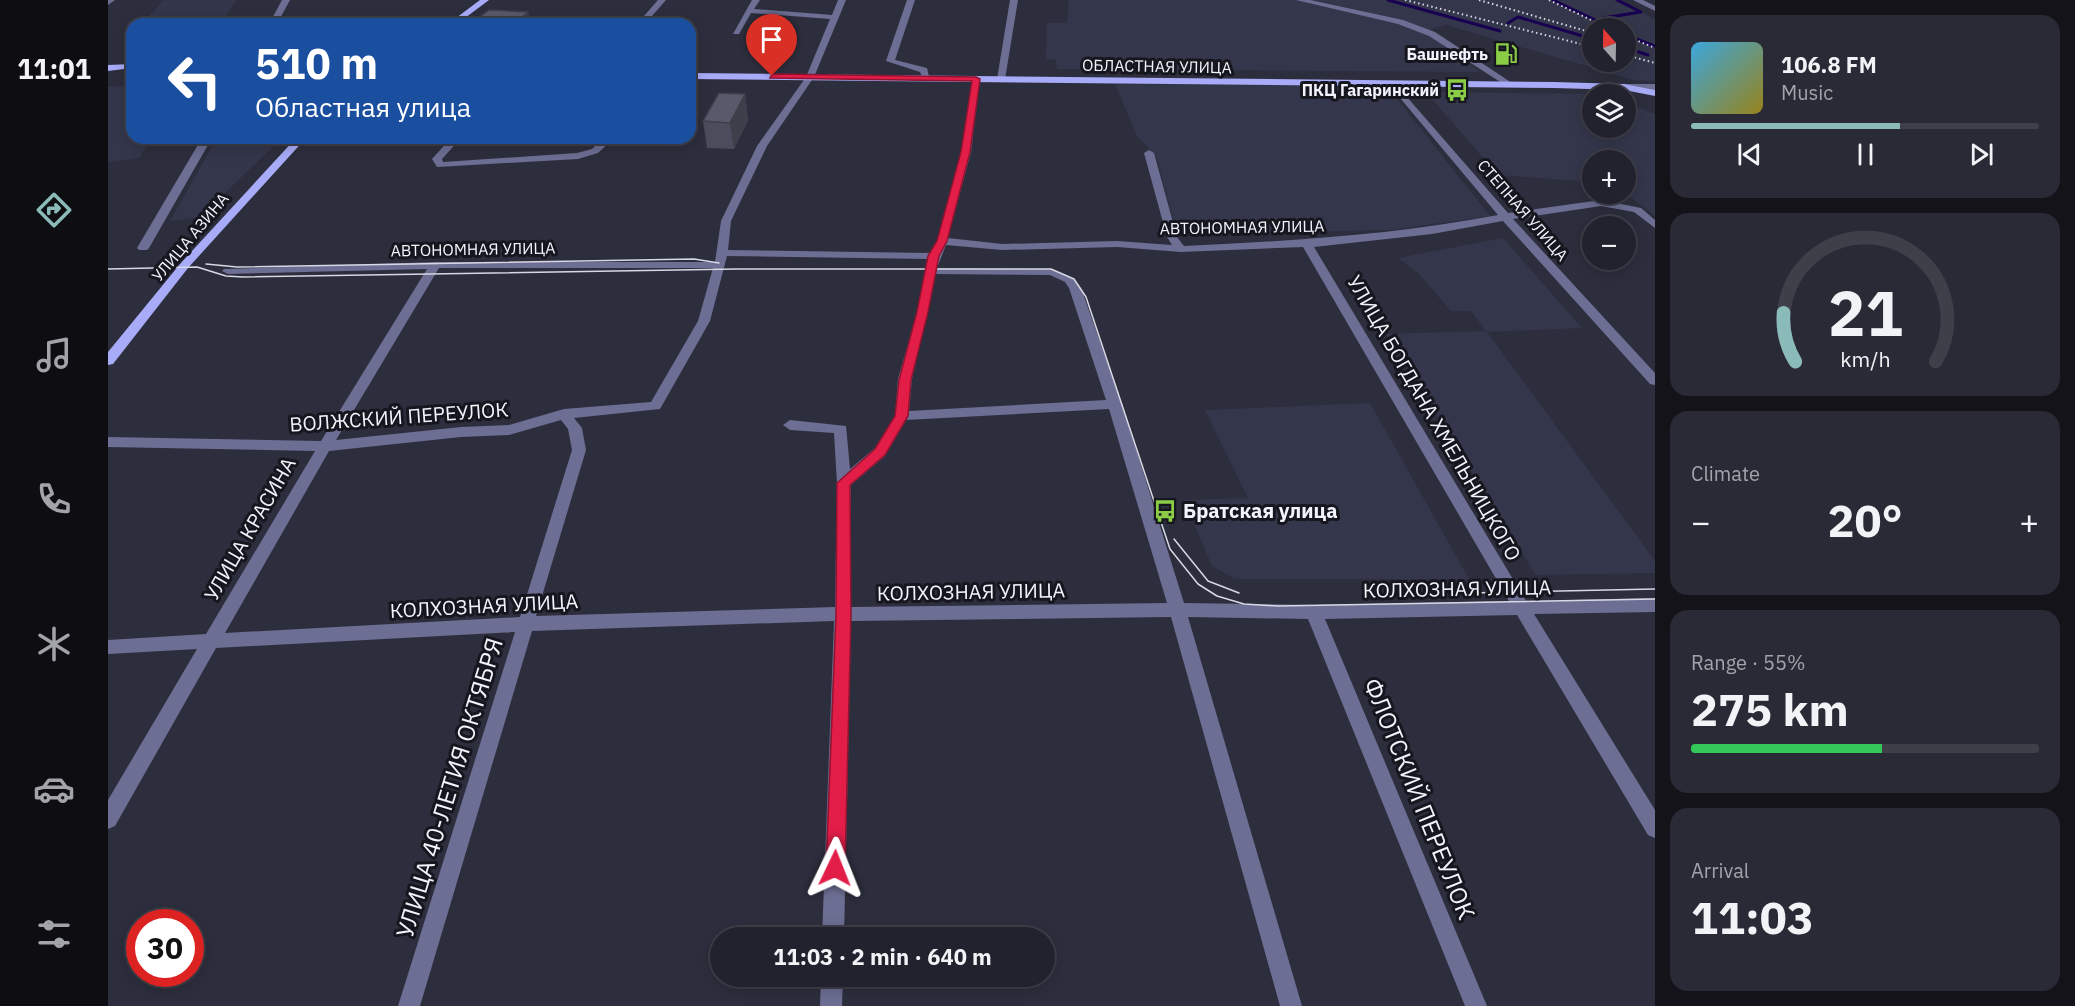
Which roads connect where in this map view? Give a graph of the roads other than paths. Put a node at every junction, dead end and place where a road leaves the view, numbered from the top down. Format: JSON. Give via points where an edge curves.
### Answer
{"nodes":[{"id":1,"x":286,"y":0,"type":"edge"},
{"id":2,"x":485,"y":0,"type":"edge"},
{"id":3,"x":662,"y":0,"type":"edge"},
{"id":4,"x":756,"y":0,"type":"edge"},
{"id":5,"x":842,"y":0,"type":"edge"},
{"id":6,"x":911,"y":0,"type":"edge"},
{"id":7,"x":1014,"y":0,"type":"edge"},
{"id":8,"x":1300,"y":0,"type":"edge"},
{"id":9,"x":1637,"y":0,"type":"edge"},
{"id":10,"x":1655,"y":9,"type":"edge"},
{"id":11,"x":750,"y":11,"type":"junction"},
{"id":12,"x":832,"y":17,"type":"junction"},
{"id":13,"x":276,"y":18,"type":"edge"},
{"id":14,"x":460,"y":18,"type":"edge"},
{"id":15,"x":646,"y":18,"type":"edge"},
{"id":16,"x":736,"y":32,"type":"dead end"},
{"id":17,"x":126,"y":66,"type":"edge"},
{"id":18,"x":108,"y":68,"type":"edge"},
{"id":19,"x":696,"y":76,"type":"edge"},
{"id":20,"x":810,"y":77,"type":"junction"},
{"id":21,"x":927,"y":79,"type":"junction"},
{"id":22,"x":976,"y":79,"type":"junction"},
{"id":23,"x":1002,"y":79,"type":"junction"},
{"id":24,"x":1393,"y":84,"type":"junction"},
{"id":25,"x":1511,"y":85,"type":"junction"},
{"id":26,"x":1582,"y":86,"type":"edge"},
{"id":27,"x":1636,"y":87,"type":"edge"},
{"id":28,"x":1655,"y":87,"type":"edge"},
{"id":29,"x":1636,"y":89,"type":"edge"},
{"id":30,"x":1655,"y":93,"type":"edge"},
{"id":31,"x":204,"y":144,"type":"edge"},
{"id":32,"x":296,"y":144,"type":"edge"},
{"id":33,"x":451,"y":144,"type":"edge"},
{"id":34,"x":603,"y":144,"type":"edge"},
{"id":35,"x":1149,"y":153,"type":"dead end"},
{"id":36,"x":1505,"y":217,"type":"junction"},
{"id":37,"x":1655,"y":225,"type":"edge"},
{"id":38,"x":942,"y":241,"type":"junction"},
{"id":39,"x":1307,"y":244,"type":"junction"},
{"id":40,"x":143,"y":248,"type":"dead end"},
{"id":41,"x":1181,"y":249,"type":"junction"},
{"id":42,"x":720,"y":259,"type":"junction"},
{"id":43,"x":932,"y":264,"type":"junction"},
{"id":44,"x":435,"y":265,"type":"junction"},
{"id":45,"x":228,"y":271,"type":"dead end"},
{"id":46,"x":108,"y":361,"type":"edge"},
{"id":47,"x":1655,"y":381,"type":"edge"},
{"id":48,"x":1115,"y":404,"type":"junction"},
{"id":49,"x":564,"y":414,"type":"junction"},
{"id":50,"x":902,"y":416,"type":"junction"},
{"id":51,"x":790,"y":425,"type":"dead end"},
{"id":52,"x":108,"y":442,"type":"edge"},
{"id":53,"x":325,"y":446,"type":"junction"},
{"id":54,"x":843,"y":483,"type":"junction"},
{"id":55,"x":1655,"y":605,"type":"edge"},
{"id":56,"x":1522,"y":609,"type":"junction"},
{"id":57,"x":1178,"y":610,"type":"junction"},
{"id":58,"x":1314,"y":612,"type":"junction"},
{"id":59,"x":843,"y":614,"type":"junction"},
{"id":60,"x":524,"y":624,"type":"junction"},
{"id":61,"x":211,"y":640,"type":"junction"},
{"id":62,"x":108,"y":646,"type":"edge"},
{"id":63,"x":108,"y":819,"type":"edge"},
{"id":64,"x":1655,"y":828,"type":"edge"},
{"id":65,"x":833,"y":927,"type":"edge"},
{"id":66,"x":832,"y":987,"type":"edge"},
{"id":67,"x":409,"y":1006,"type":"edge"},
{"id":68,"x":831,"y":1006,"type":"edge"},
{"id":69,"x":1291,"y":1006,"type":"edge"},
{"id":70,"x":1476,"y":1006,"type":"edge"}],
"edges":[{"from":1,"to":13,"type":"street"},
{"from":2,"to":14,"type":"main road"},
{"from":3,"to":15,"type":"street"},
{"from":4,"to":11,"type":"street"},
{"from":5,"to":12,"type":"street"},
{"from":6,"to":21,"type":"street","via":[[890,61],[924,70]]},
{"from":7,"to":23,"type":"street"},
{"from":8,"to":25,"type":"street","via":[[1400,22],[1432,34]]},
{"from":9,"to":10,"type":"street"},
{"from":11,"to":12,"type":"street"},
{"from":11,"to":16,"type":"street"},
{"from":12,"to":20,"type":"street"},
{"from":17,"to":18,"type":"main road"},
{"from":19,"to":20,"type":"main road","name":"ОБЛАСТНАЯ УЛИЦА"},
{"from":20,"to":21,"type":"main road","name":"ОБЛАСТНАЯ УЛИЦА"},
{"from":20,"to":42,"type":"street","via":[[762,146],[726,221]]},
{"from":21,"to":22,"type":"main road","name":"ОБЛАСТНАЯ УЛИЦА"},
{"from":22,"to":23,"type":"main road","name":"ОБЛАСТНАЯ УЛИЦА"},
{"from":22,"to":38,"type":"street","via":[[966,152]]},
{"from":23,"to":24,"type":"main road","name":"ОБЛАСТНАЯ УЛИЦА"},
{"from":24,"to":25,"type":"main road","name":"ОБЛАСТНАЯ УЛИЦА"},
{"from":24,"to":36,"type":"street","name":"СТЕПНАЯ УЛИЦА"},
{"from":25,"to":26,"type":"main road","name":"ОБЛАСТНАЯ УЛИЦА"},
{"from":27,"to":28,"type":"street"},
{"from":29,"to":30,"type":"main road","name":"ОБЛАСТНАЯ УЛИЦА"},
{"from":31,"to":40,"type":"street"},
{"from":32,"to":46,"type":"main road","name":"УЛИЦА АЗИНА","via":[[184,266]]},
{"from":33,"to":34,"type":"street","via":[[437,159],[440,165],[578,156]]},
{"from":35,"to":41,"type":"street","via":[[1172,237]]},
{"from":36,"to":37,"type":"street","name":"АВТОНОМНАЯ УЛИЦА","via":[[1601,203],[1637,210]]},
{"from":36,"to":39,"type":"street","name":"АВТОНОМНАЯ УЛИЦА","via":[[1432,231]]},
{"from":36,"to":47,"type":"street","name":"СТЕПНАЯ УЛИЦА"},
{"from":38,"to":41,"type":"street","name":"АВТОНОМНАЯ УЛИЦА","via":[[1002,247],[1117,244]]},
{"from":38,"to":43,"type":"street"},
{"from":39,"to":41,"type":"street","name":"АВТОНОМНАЯ УЛИЦА"},
{"from":39,"to":56,"type":"street","name":"УЛИЦА БОГДАНА ХМЕЛЬНИЦКОГО"},
{"from":42,"to":43,"type":"street","name":"АВТОНОМНАЯ УЛИЦА"},
{"from":42,"to":44,"type":"street","name":"АВТОНОМНАЯ УЛИЦА"},
{"from":42,"to":49,"type":"street","name":"ВОЛЖСКИЙ ПЕРЕУЛОК","via":[[704,321],[655,406]]},
{"from":43,"to":48,"type":"street","via":[[1052,272],[1069,280]]},
{"from":43,"to":50,"type":"street","via":[[905,380]]},
{"from":44,"to":45,"type":"street","name":"АВТОНОМНАЯ УЛИЦА"},
{"from":44,"to":53,"type":"street","name":"УЛИЦА КРАСИНА"},
{"from":48,"to":50,"type":"street"},
{"from":48,"to":57,"type":"street"},
{"from":49,"to":53,"type":"street","name":"ВОЛЖСКИЙ ПЕРЕУЛОК","via":[[509,430]]},
{"from":49,"to":60,"type":"street","name":"УЛИЦА 40-ЛЕТИЯ ОКТЯБРЯ","via":[[575,428],[579,450]]},
{"from":50,"to":54,"type":"street","via":[[880,452]]},
{"from":51,"to":54,"type":"street","via":[[841,429]]},
{"from":52,"to":53,"type":"street","name":"ВОЛЖСКИЙ ПЕРЕУЛОК"},
{"from":53,"to":61,"type":"street","name":"УЛИЦА КРАСИНА"},
{"from":54,"to":59,"type":"street"},
{"from":55,"to":56,"type":"street","name":"КОЛХОЗНАЯ УЛИЦА"},
{"from":56,"to":58,"type":"street","name":"КОЛХОЗНАЯ УЛИЦА"},
{"from":56,"to":64,"type":"street","name":"УЛИЦА БОГДАНА ХМЕЛЬНИЦКОГО"},
{"from":57,"to":58,"type":"street","name":"КОЛХОЗНАЯ УЛИЦА"},
{"from":57,"to":59,"type":"street","name":"КОЛХОЗНАЯ УЛИЦА"},
{"from":57,"to":69,"type":"street"},
{"from":58,"to":70,"type":"street","name":"ФЛОТСКИЙ ПЕРЕУЛОК"},
{"from":59,"to":60,"type":"street","name":"КОЛХОЗНАЯ УЛИЦА"},
{"from":59,"to":65,"type":"street"},
{"from":60,"to":61,"type":"street","name":"КОЛХОЗНАЯ УЛИЦА"},
{"from":60,"to":67,"type":"street","name":"УЛИЦА 40-ЛЕТИЯ ОКТЯБРЯ"},
{"from":61,"to":62,"type":"street","name":"КОЛХОЗНАЯ УЛИЦА"},
{"from":61,"to":63,"type":"street","name":"УЛИЦА КРАСИНА"},
{"from":66,"to":68,"type":"street"}]}
